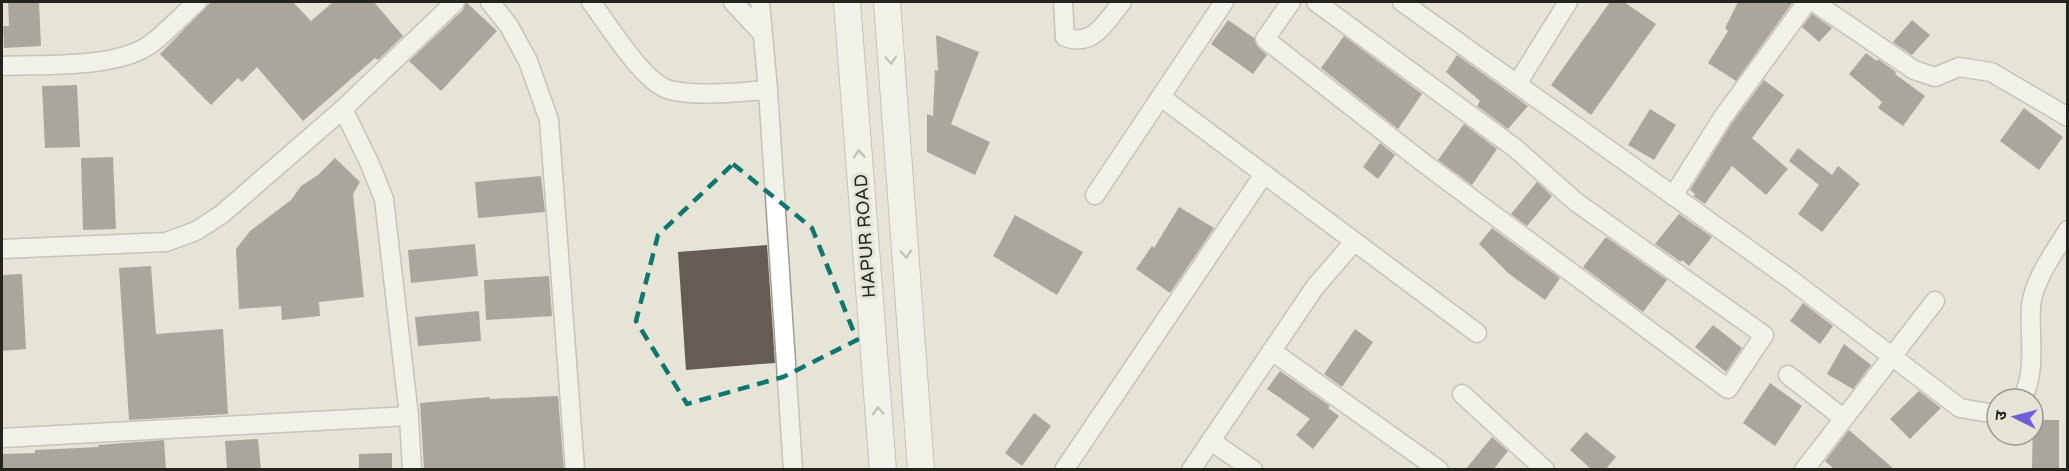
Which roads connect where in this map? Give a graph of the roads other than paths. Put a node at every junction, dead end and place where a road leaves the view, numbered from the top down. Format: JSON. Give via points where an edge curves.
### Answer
{"nodes":[{"id":1,"x":196,"y":2,"type":"edge"},
{"id":2,"x":455,"y":2,"type":"edge"},
{"id":3,"x":490,"y":2,"type":"edge"},
{"id":4,"x":591,"y":2,"type":"edge"},
{"id":5,"x":734,"y":2,"type":"edge"},
{"id":6,"x":760,"y":2,"type":"edge"},
{"id":7,"x":847,"y":2,"type":"edge"},
{"id":8,"x":887,"y":2,"type":"edge"},
{"id":9,"x":1063,"y":2,"type":"edge"},
{"id":10,"x":1122,"y":2,"type":"edge"},
{"id":11,"x":1224,"y":2,"type":"edge"},
{"id":12,"x":1291,"y":2,"type":"edge"},
{"id":13,"x":1316,"y":2,"type":"edge"},
{"id":14,"x":1402,"y":2,"type":"edge"},
{"id":15,"x":1568,"y":2,"type":"edge"},
{"id":16,"x":1807,"y":2,"type":"edge"},
{"id":17,"x":1814,"y":2,"type":"edge"},
{"id":18,"x":762,"y":32,"type":"junction"},
{"id":19,"x":2,"y":66,"type":"edge"},
{"id":20,"x":1517,"y":84,"type":"junction"},
{"id":21,"x":768,"y":90,"type":"junction"},
{"id":22,"x":1161,"y":97,"type":"junction"},
{"id":23,"x":343,"y":109,"type":"junction"},
{"id":24,"x":2067,"y":117,"type":"edge"},
{"id":25,"x":1264,"y":174,"type":"junction"},
{"id":26,"x":1095,"y":195,"type":"dead end"},
{"id":27,"x":1673,"y":196,"type":"junction"},
{"id":28,"x":2067,"y":230,"type":"edge"},
{"id":29,"x":1354,"y":242,"type":"junction"},
{"id":30,"x":2,"y":249,"type":"edge"},
{"id":31,"x":1935,"y":301,"type":"dead end"},
{"id":32,"x":1477,"y":333,"type":"dead end"},
{"id":33,"x":1272,"y":351,"type":"junction"},
{"id":34,"x":1891,"y":356,"type":"junction"},
{"id":35,"x":1788,"y":375,"type":"dead end"},
{"id":36,"x":2026,"y":387,"type":"edge"},
{"id":37,"x":1461,"y":394,"type":"dead end"},
{"id":38,"x":1985,"y":412,"type":"edge"},
{"id":39,"x":409,"y":416,"type":"junction"},
{"id":40,"x":1843,"y":418,"type":"junction"},
{"id":41,"x":2,"y":438,"type":"edge"},
{"id":42,"x":1211,"y":441,"type":"junction"},
{"id":43,"x":412,"y":470,"type":"edge"},
{"id":44,"x":575,"y":470,"type":"edge"},
{"id":45,"x":793,"y":470,"type":"edge"},
{"id":46,"x":883,"y":470,"type":"edge"},
{"id":47,"x":921,"y":470,"type":"edge"},
{"id":48,"x":1064,"y":470,"type":"edge"},
{"id":49,"x":1191,"y":470,"type":"edge"},
{"id":50,"x":1253,"y":470,"type":"edge"},
{"id":51,"x":1439,"y":470,"type":"edge"},
{"id":52,"x":1545,"y":470,"type":"edge"},
{"id":53,"x":1804,"y":470,"type":"edge"}],
"edges":[{"from":1,"to":19,"type":"street","via":[[151,44],[135,53],[102,62]]},
{"from":2,"to":23,"type":"street"},
{"from":3,"to":44,"type":"street","via":[[528,61],[549,120]]},
{"from":4,"to":21,"type":"street","via":[[647,77],[668,90]]},
{"from":5,"to":18,"type":"street"},
{"from":6,"to":18,"type":"street"},
{"from":46,"to":7,"type":"main road","name":"HAPUR ROAD","one_way":true},
{"from":8,"to":47,"type":"main road","one_way":true},
{"from":9,"to":10,"type":"street","via":[[1065,37],[1076,41],[1093,37]]},
{"from":11,"to":22,"type":"street"},
{"from":12,"to":13,"type":"street","via":[[1265,39],[1425,164],[1728,389],[1764,335],[1576,202],[1515,148]]},
{"from":14,"to":20,"type":"street"},
{"from":15,"to":20,"type":"street"},
{"from":16,"to":27,"type":"street","via":[[1723,117]]},
{"from":17,"to":24,"type":"street","via":[[1914,70],[1935,77],[1959,67],[1991,72]]},
{"from":18,"to":21,"type":"street"},
{"from":20,"to":27,"type":"street"},
{"from":21,"to":45,"type":"street"},
{"from":22,"to":25,"type":"street"},
{"from":22,"to":26,"type":"street"},
{"from":23,"to":30,"type":"street","via":[[238,201],[196,231],[166,242]]},
{"from":23,"to":39,"type":"street","via":[[384,199]]},
{"from":25,"to":29,"type":"street"},
{"from":25,"to":48,"type":"street"},
{"from":27,"to":34,"type":"street"},
{"from":28,"to":36,"type":"street","via":[[2036,287],[2031,305],[2031,373]]},
{"from":29,"to":32,"type":"street"},
{"from":29,"to":33,"type":"street","via":[[1316,287]]},
{"from":31,"to":34,"type":"street"},
{"from":33,"to":42,"type":"street"},
{"from":33,"to":51,"type":"street"},
{"from":34,"to":38,"type":"street","via":[[1960,408]]},
{"from":34,"to":40,"type":"street"},
{"from":35,"to":40,"type":"street"},
{"from":37,"to":52,"type":"street"},
{"from":39,"to":41,"type":"street"},
{"from":39,"to":43,"type":"street"},
{"from":40,"to":53,"type":"street"},
{"from":42,"to":49,"type":"street"},
{"from":42,"to":50,"type":"street"}]}
